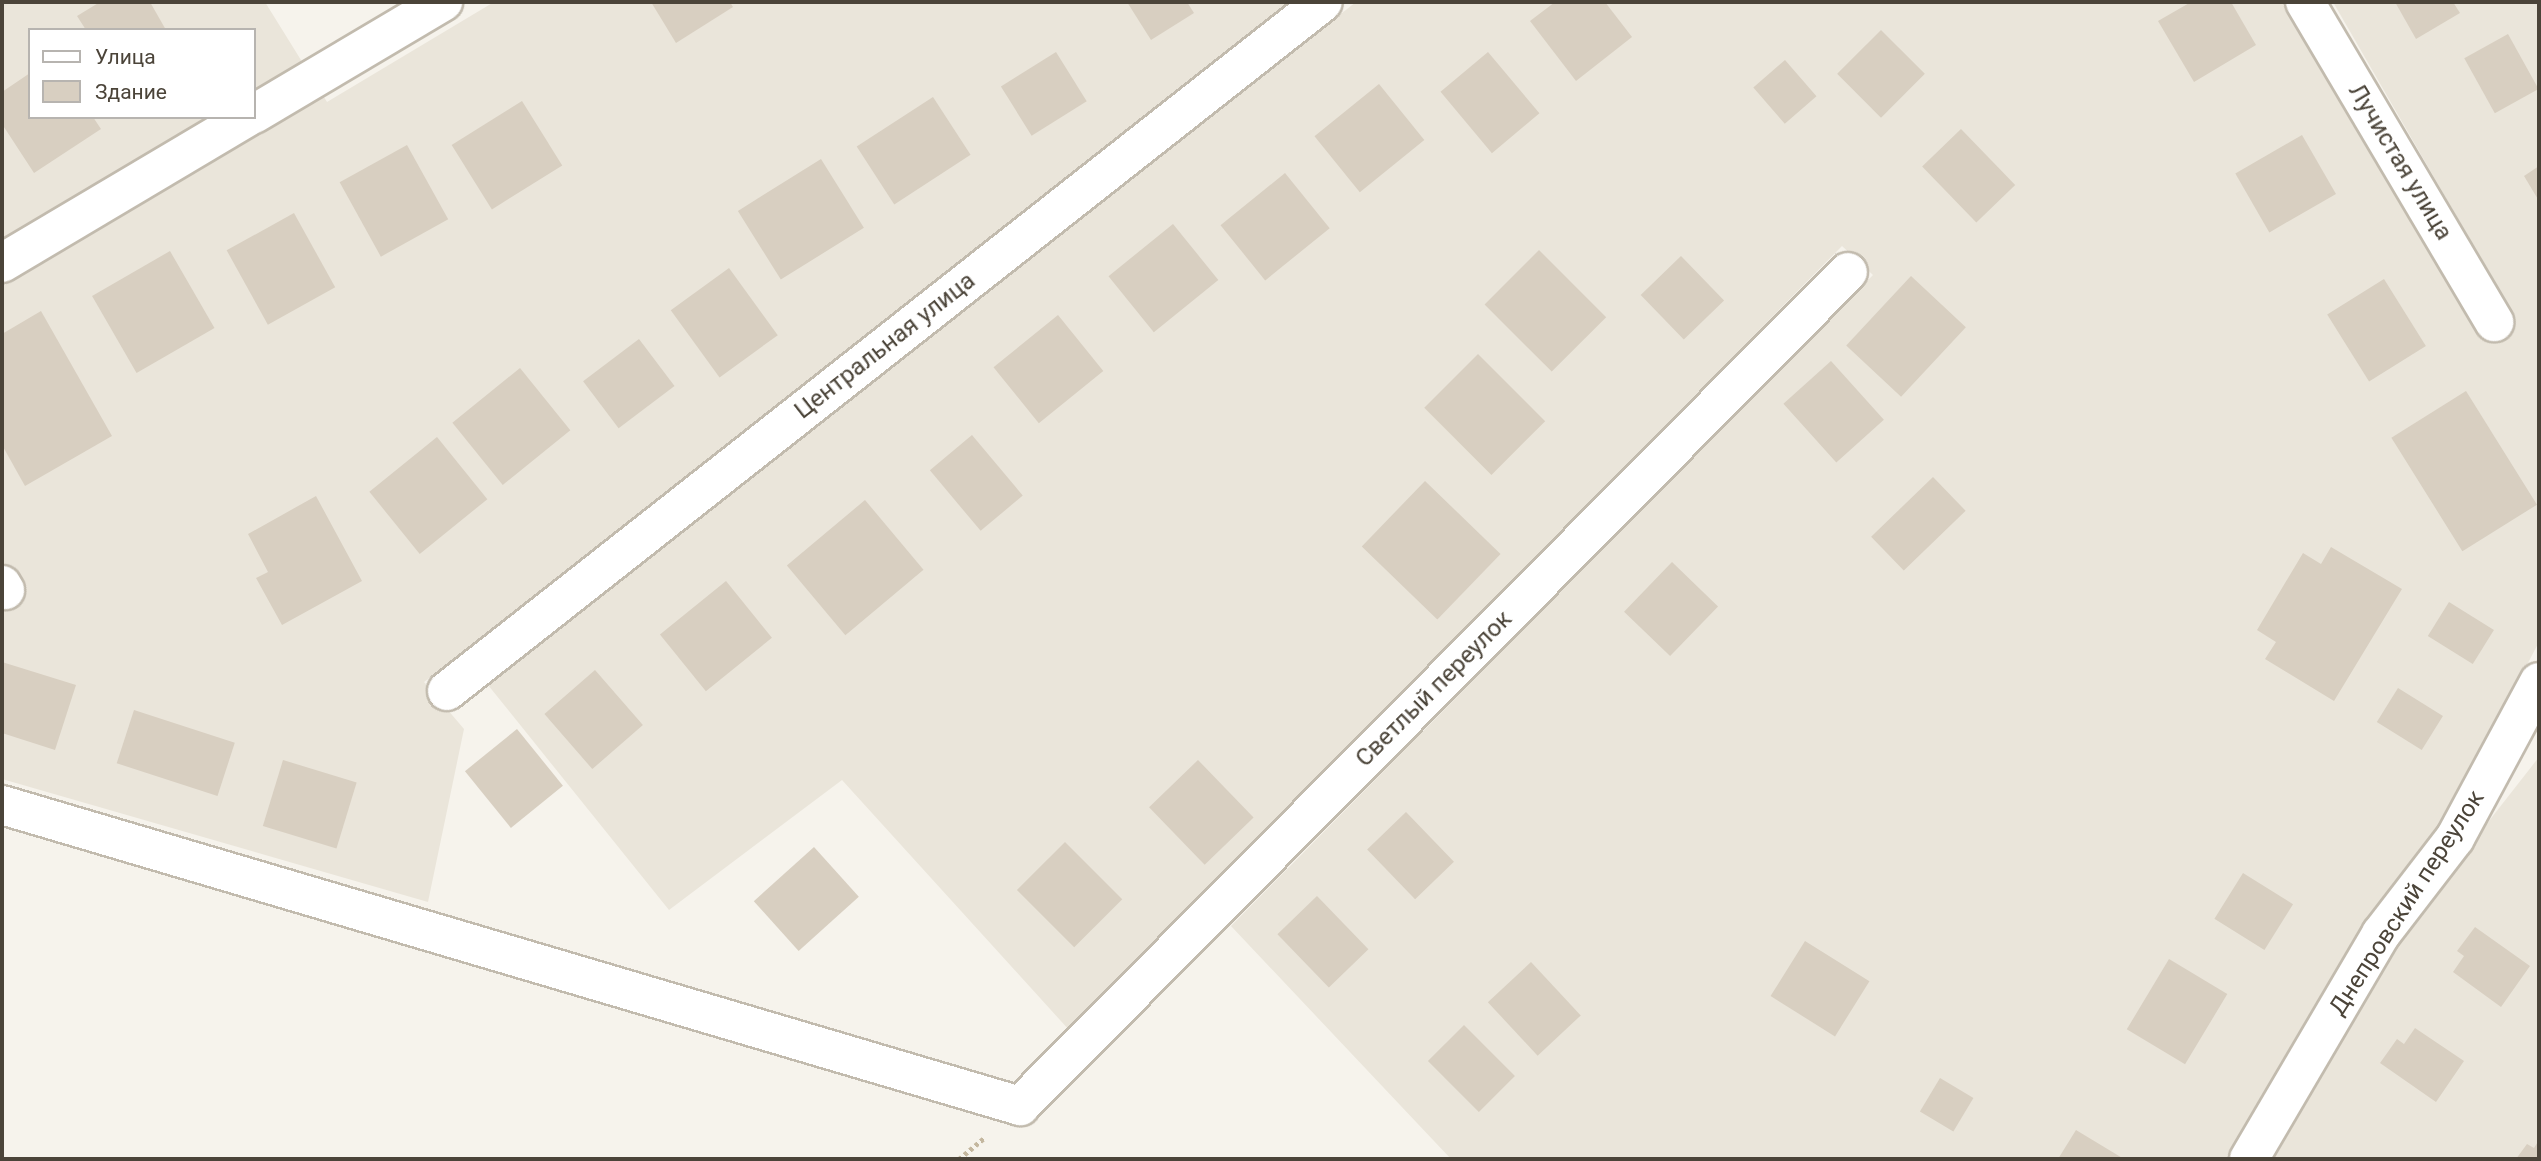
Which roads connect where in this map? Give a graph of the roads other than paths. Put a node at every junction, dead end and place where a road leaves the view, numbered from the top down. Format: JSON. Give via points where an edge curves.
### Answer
{"nodes":[{"id":1,"x":443,"y":2,"type":"edge"},
{"id":2,"x":1323,"y":2,"type":"edge"},
{"id":3,"x":2305,"y":2,"type":"edge"},
{"id":4,"x":256,"y":113,"type":"edge"},
{"id":5,"x":245,"y":119,"type":"edge"},
{"id":6,"x":2,"y":263,"type":"edge"},
{"id":7,"x":1849,"y":272,"type":"dead end"},
{"id":8,"x":2494,"y":322,"type":"dead end"},
{"id":9,"x":2539,"y":681,"type":"edge"},
{"id":10,"x":447,"y":691,"type":"dead end"},
{"id":11,"x":2,"y":804,"type":"edge"},
{"id":12,"x":2249,"y":1159,"type":"edge"}],
"edges":[{"from":1,"to":4,"type":"street"},
{"from":2,"to":10,"type":"street","name":"Центральная улица"},
{"from":3,"to":8,"type":"street","name":"Лучистая улица"},
{"from":5,"to":6,"type":"street"},
{"from":7,"to":11,"type":"street","name":"Светлый переулок","via":[[1020,1106]]},
{"from":9,"to":12,"type":"street","name":"Днепровский переулок","via":[[2455,838],[2381,934]]}]}
